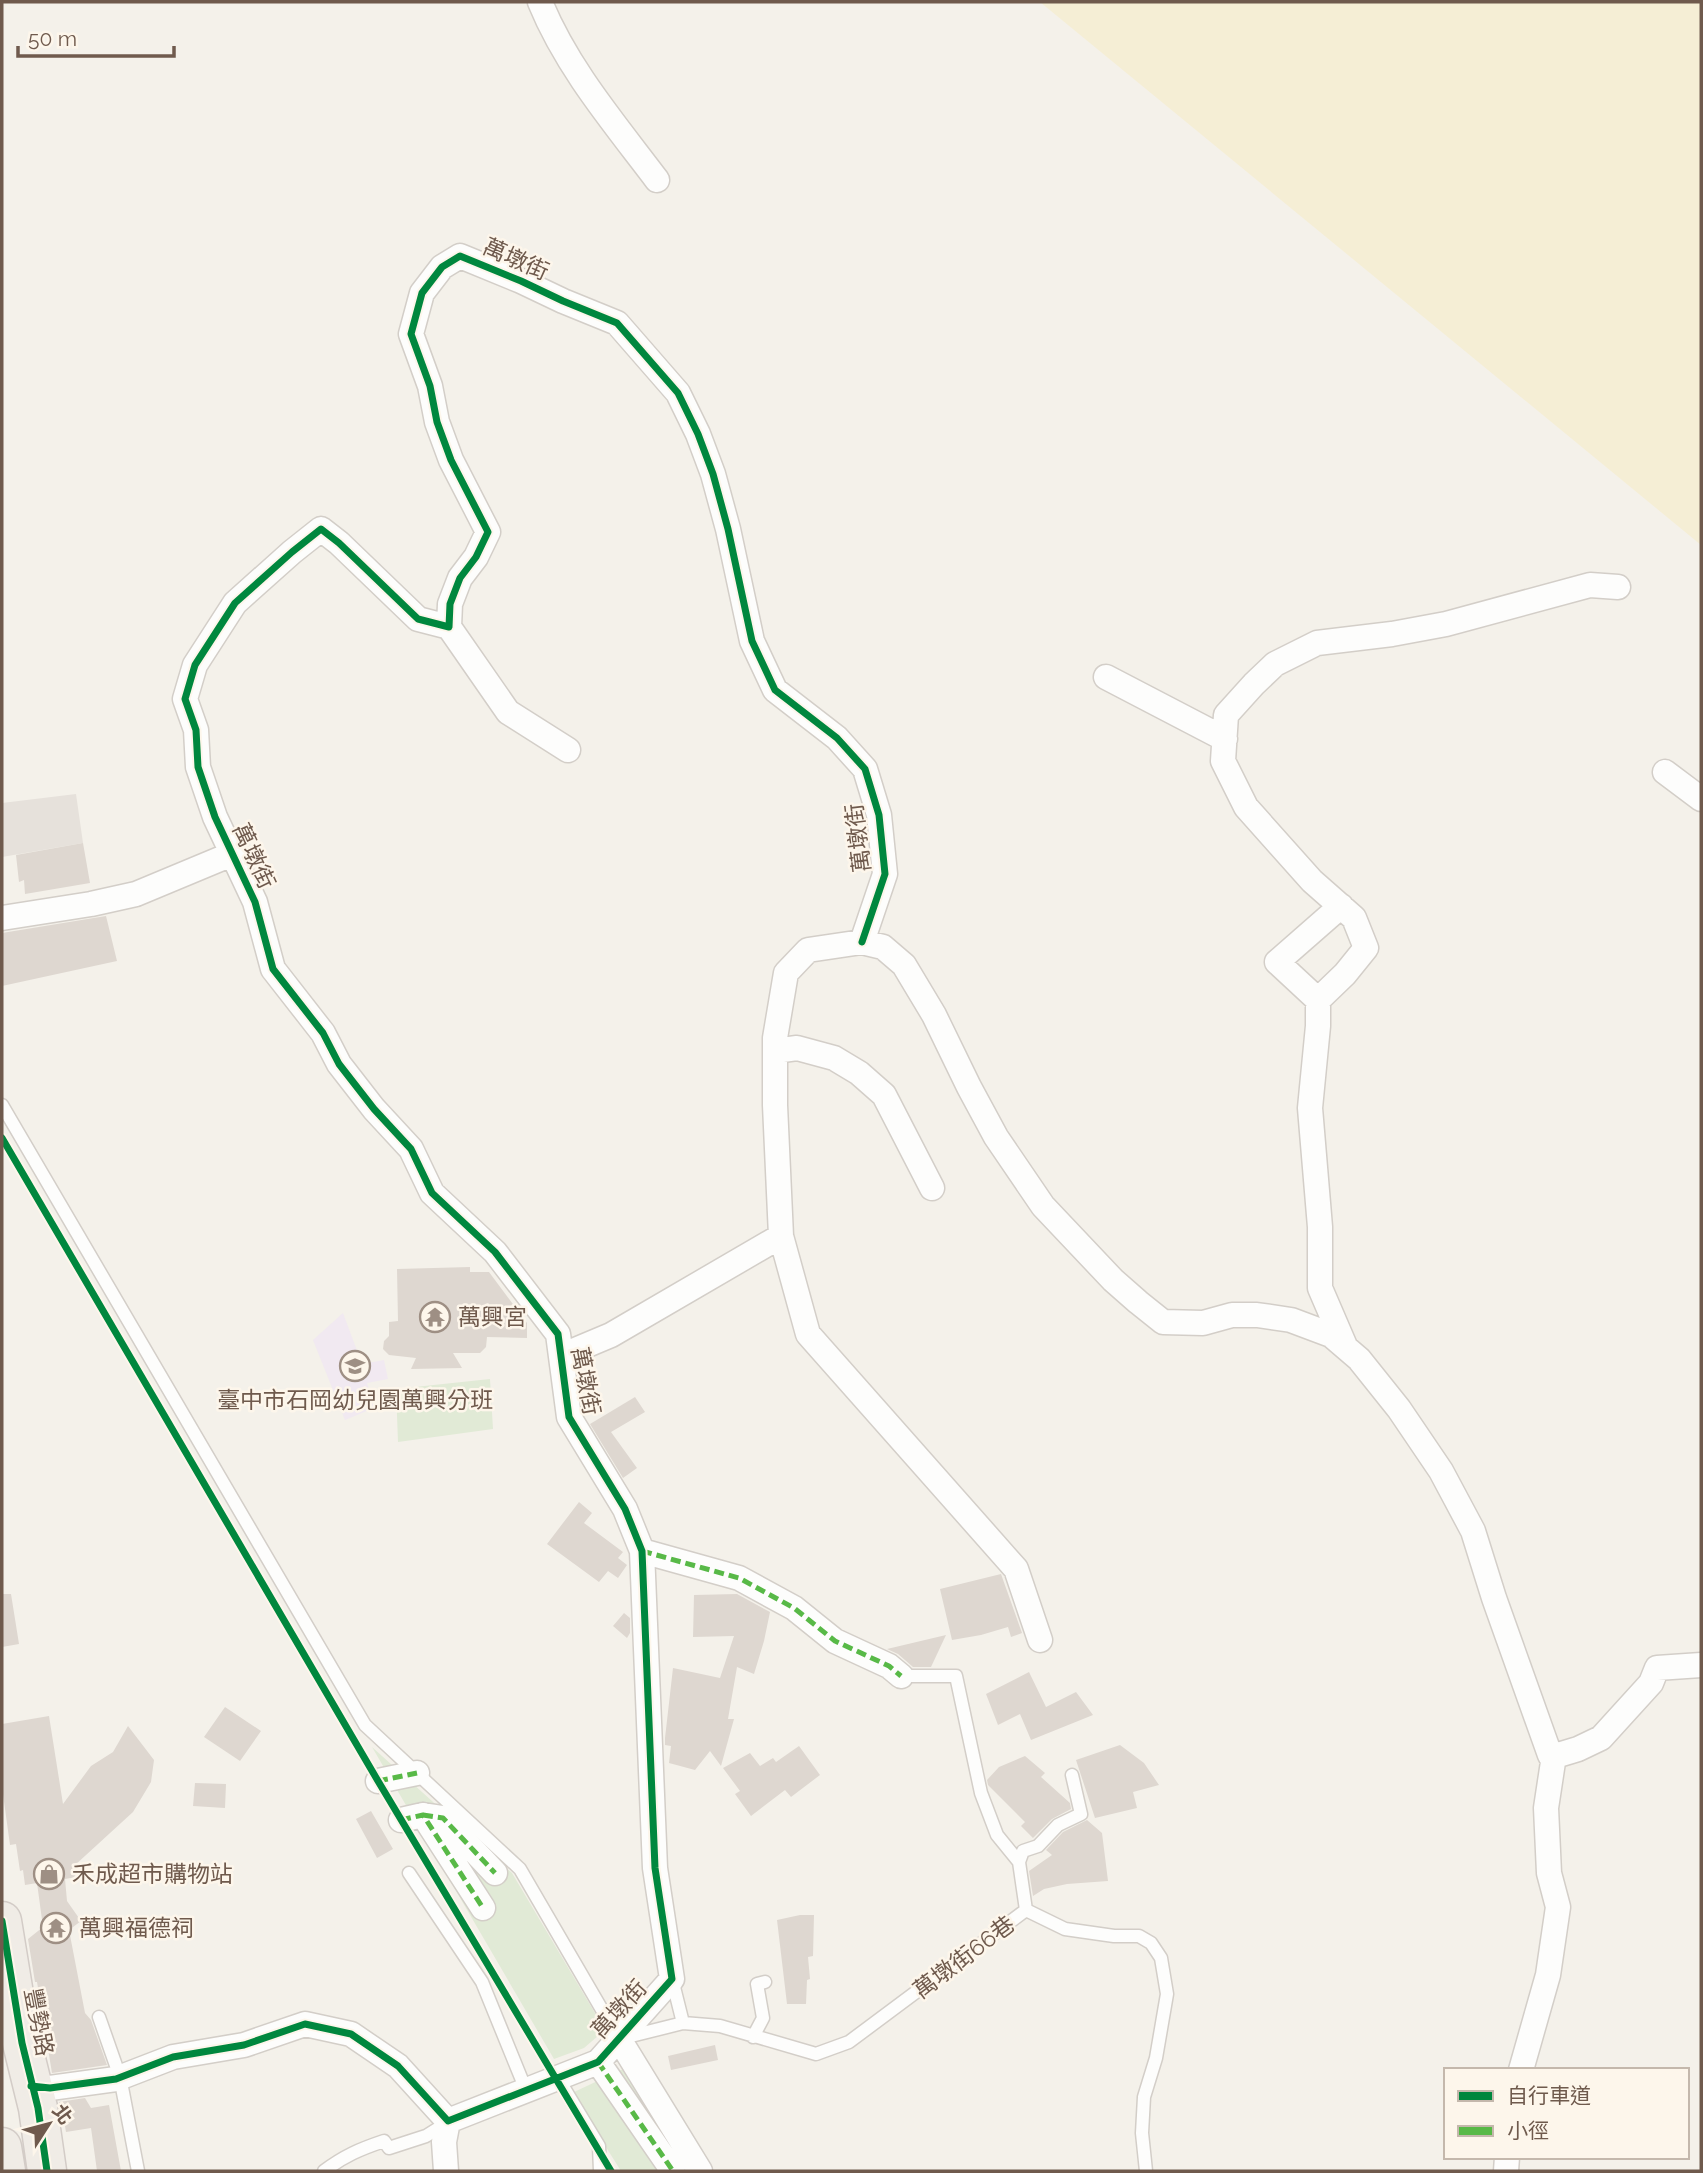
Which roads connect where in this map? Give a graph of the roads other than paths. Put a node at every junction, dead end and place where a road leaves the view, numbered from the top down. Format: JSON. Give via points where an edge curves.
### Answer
{"nodes":[{"id":1,"x":540,"y":2,"type":"edge"},
{"id":2,"x":657,"y":180,"type":"dead end"},
{"id":3,"x":1618,"y":587,"type":"dead end"},
{"id":4,"x":449,"y":627,"type":"junction"},
{"id":5,"x":1106,"y":677,"type":"dead end"},
{"id":6,"x":1225,"y":739,"type":"junction"},
{"id":7,"x":568,"y":750,"type":"dead end"},
{"id":8,"x":1665,"y":772,"type":"dead end"},
{"id":9,"x":1701,"y":799,"type":"edge"},
{"id":10,"x":232,"y":854,"type":"junction"},
{"id":11,"x":1341,"y":906,"type":"junction"},
{"id":12,"x":2,"y":918,"type":"edge"},
{"id":13,"x":862,"y":942,"type":"junction"},
{"id":14,"x":1318,"y":1000,"type":"junction"},
{"id":15,"x":775,"y":1051,"type":"junction"},
{"id":16,"x":2,"y":1105,"type":"edge"},
{"id":17,"x":932,"y":1188,"type":"dead end"},
{"id":18,"x":781,"y":1236,"type":"junction"},
{"id":19,"x":1345,"y":1347,"type":"junction"},
{"id":20,"x":561,"y":1356,"type":"junction"},
{"id":21,"x":642,"y":1551,"type":"junction"},
{"id":22,"x":1040,"y":1640,"type":"dead end"},
{"id":23,"x":1701,"y":1665,"type":"edge"},
{"id":24,"x":901,"y":1676,"type":"joint"},
{"id":25,"x":1553,"y":1762,"type":"dead end"},
{"id":26,"x":417,"y":1773,"type":"junction"},
{"id":27,"x":1072,"y":1775,"type":"dead end"},
{"id":28,"x":378,"y":1781,"type":"dead end"},
{"id":29,"x":1019,"y":1862,"type":"junction"},
{"id":30,"x":409,"y":1872,"type":"dead end"},
{"id":31,"x":495,"y":1872,"type":"dead end"},
{"id":32,"x":483,"y":1908,"type":"dead end"},
{"id":33,"x":1026,"y":1910,"type":"junction"},
{"id":34,"x":2,"y":1922,"type":"edge"},
{"id":35,"x":672,"y":1979,"type":"junction"},
{"id":36,"x":765,"y":1982,"type":"dead end"},
{"id":37,"x":99,"y":2017,"type":"dead end"},
{"id":38,"x":683,"y":2023,"type":"junction"},
{"id":39,"x":753,"y":2037,"type":"junction"},
{"id":40,"x":619,"y":2039,"type":"junction"},
{"id":41,"x":598,"y":2062,"type":"junction"},
{"id":42,"x":1522,"y":2068,"type":"edge"},
{"id":43,"x":120,"y":2077,"type":"junction"},
{"id":44,"x":558,"y":2078,"type":"junction"},
{"id":45,"x":31,"y":2085,"type":"junction"},
{"id":46,"x":526,"y":2090,"type":"junction"},
{"id":47,"x":448,"y":2121,"type":"junction"},
{"id":48,"x":2,"y":2147,"type":"edge"},
{"id":49,"x":6,"y":2171,"type":"edge"},
{"id":50,"x":47,"y":2171,"type":"edge"},
{"id":51,"x":138,"y":2171,"type":"edge"},
{"id":52,"x":324,"y":2171,"type":"edge"},
{"id":53,"x":446,"y":2171,"type":"edge"},
{"id":54,"x":600,"y":2171,"type":"edge"},
{"id":55,"x":673,"y":2171,"type":"edge"},
{"id":56,"x":699,"y":2171,"type":"edge"},
{"id":57,"x":1146,"y":2171,"type":"edge"}],
"edges":[{"from":1,"to":2,"type":"street","via":[[573,67]]},
{"from":3,"to":6,"type":"street","via":[[1590,585],[1446,624],[1317,643],[1275,663],[1254,684],[1226,716]]},
{"from":4,"to":7,"type":"street","via":[[508,712]]},
{"from":4,"to":10,"type":"street","name":"萬墩街","via":[[418,619],[321,529],[235,603],[195,665],[185,699],[196,730],[198,767]]},
{"from":4,"to":13,"type":"street","name":"萬墩街","via":[[450,604],[460,578],[488,532],[451,460],[411,334],[422,293],[442,267],[460,256],[617,323],[678,393],[713,474],[752,641],[775,690],[837,738],[865,769],[879,815],[885,874]]},
{"from":5,"to":6,"type":"street"},
{"from":6,"to":11,"type":"street","via":[[1223,761],[1246,807],[1312,881]]},
{"from":8,"to":9,"type":"street"},
{"from":10,"to":12,"type":"street","via":[[136,894]]},
{"from":10,"to":20,"type":"street","name":"萬墩街","via":[[255,902],[273,969],[323,1033],[339,1064],[411,1149],[432,1194],[495,1252],[558,1334]]},
{"from":11,"to":14,"type":"street","via":[[1354,918],[1366,948]]},
{"from":11,"to":14,"type":"street","via":[[1277,962]]},
{"from":13,"to":15,"type":"street","via":[[808,950],[786,973]]},
{"from":13,"to":19,"type":"street","via":[[883,947],[904,965],[1004,1149],[1043,1206],[1138,1302],[1163,1322],[1203,1323],[1232,1315],[1291,1320],[1331,1335]]},
{"from":14,"to":19,"type":"street","via":[[1310,1108],[1320,1288]]},
{"from":15,"to":17,"type":"street","via":[[797,1048],[834,1058],[859,1073],[884,1095]]},
{"from":15,"to":18,"type":"street"},
{"from":16,"to":26,"type":"lane","via":[[365,1725]]},
{"from":18,"to":20,"type":"street","via":[[611,1335]]},
{"from":18,"to":22,"type":"street","via":[[808,1334],[1016,1569]]},
{"from":19,"to":23,"type":"street","via":[[1413,1430],[1473,1531],[1550,1755],[1601,1738],[1651,1683],[1657,1668]]},
{"from":20,"to":21,"type":"street","name":"萬墩街","via":[[569,1417],[625,1509]]},
{"from":21,"to":24,"type":"street","via":[[739,1578],[794,1608],[835,1641]]},
{"from":21,"to":35,"type":"street","name":"萬墩街","via":[[655,1868]]},
{"from":24,"to":29,"type":"lane","via":[[956,1676],[981,1793],[997,1835]]},
{"from":25,"to":42,"type":"street","via":[[1546,1808],[1549,1873],[1558,1907],[1548,1975]]},
{"from":26,"to":28,"type":"street"},
{"from":26,"to":40,"type":"lane","via":[[520,1869]]},
{"from":27,"to":29,"type":"lane","via":[[1081,1814],[1058,1825],[1038,1846],[1023,1851]]},
{"from":29,"to":33,"type":"lane","name":"萬墩街66巷"},
{"from":30,"to":46,"type":"lane","via":[[482,1982]]},
{"from":31,"to":32,"type":"street","via":[[443,1818],[412,1818]]},
{"from":33,"to":39,"type":"lane","name":"萬墩街66巷","via":[[849,2042],[816,2054]]},
{"from":33,"to":57,"type":"lane","via":[[1065,1928],[1139,1936],[1151,1943],[1161,1958],[1167,1994],[1144,2098]]},
{"from":34,"to":45,"type":"main road","name":"豐勢路"},
{"from":35,"to":38,"type":"lane"},
{"from":35,"to":40,"type":"street","name":"萬墩街"},
{"from":36,"to":39,"type":"lane","via":[[757,1984],[763,2018]]},
{"from":37,"to":43,"type":"lane"},
{"from":38,"to":39,"type":"lane","name":"萬墩街66巷","via":[[720,2026]]},
{"from":38,"to":40,"type":"lane","name":"萬墩街66巷"},
{"from":40,"to":41,"type":"street","name":"萬墩街"},
{"from":40,"to":56,"type":"street"},
{"from":41,"to":44,"type":"street","name":"萬墩街"},
{"from":41,"to":55,"type":"street"},
{"from":43,"to":45,"type":"street","via":[[50,2088]]},
{"from":43,"to":47,"type":"street","via":[[173,2057],[244,2045],[305,2024],[351,2034],[398,2066]]},
{"from":43,"to":51,"type":"lane"},
{"from":44,"to":46,"type":"street","name":"萬墩街"},
{"from":44,"to":54,"type":"lane","via":[[599,2146]]},
{"from":45,"to":50,"type":"main road","name":"豐勢路"},
{"from":46,"to":47,"type":"street","name":"萬墩街"},
{"from":47,"to":52,"type":"lane","via":[[426,2136],[389,2148],[384,2141],[362,2149]]},
{"from":47,"to":53,"type":"street"},
{"from":48,"to":49,"type":"main road"}]}
